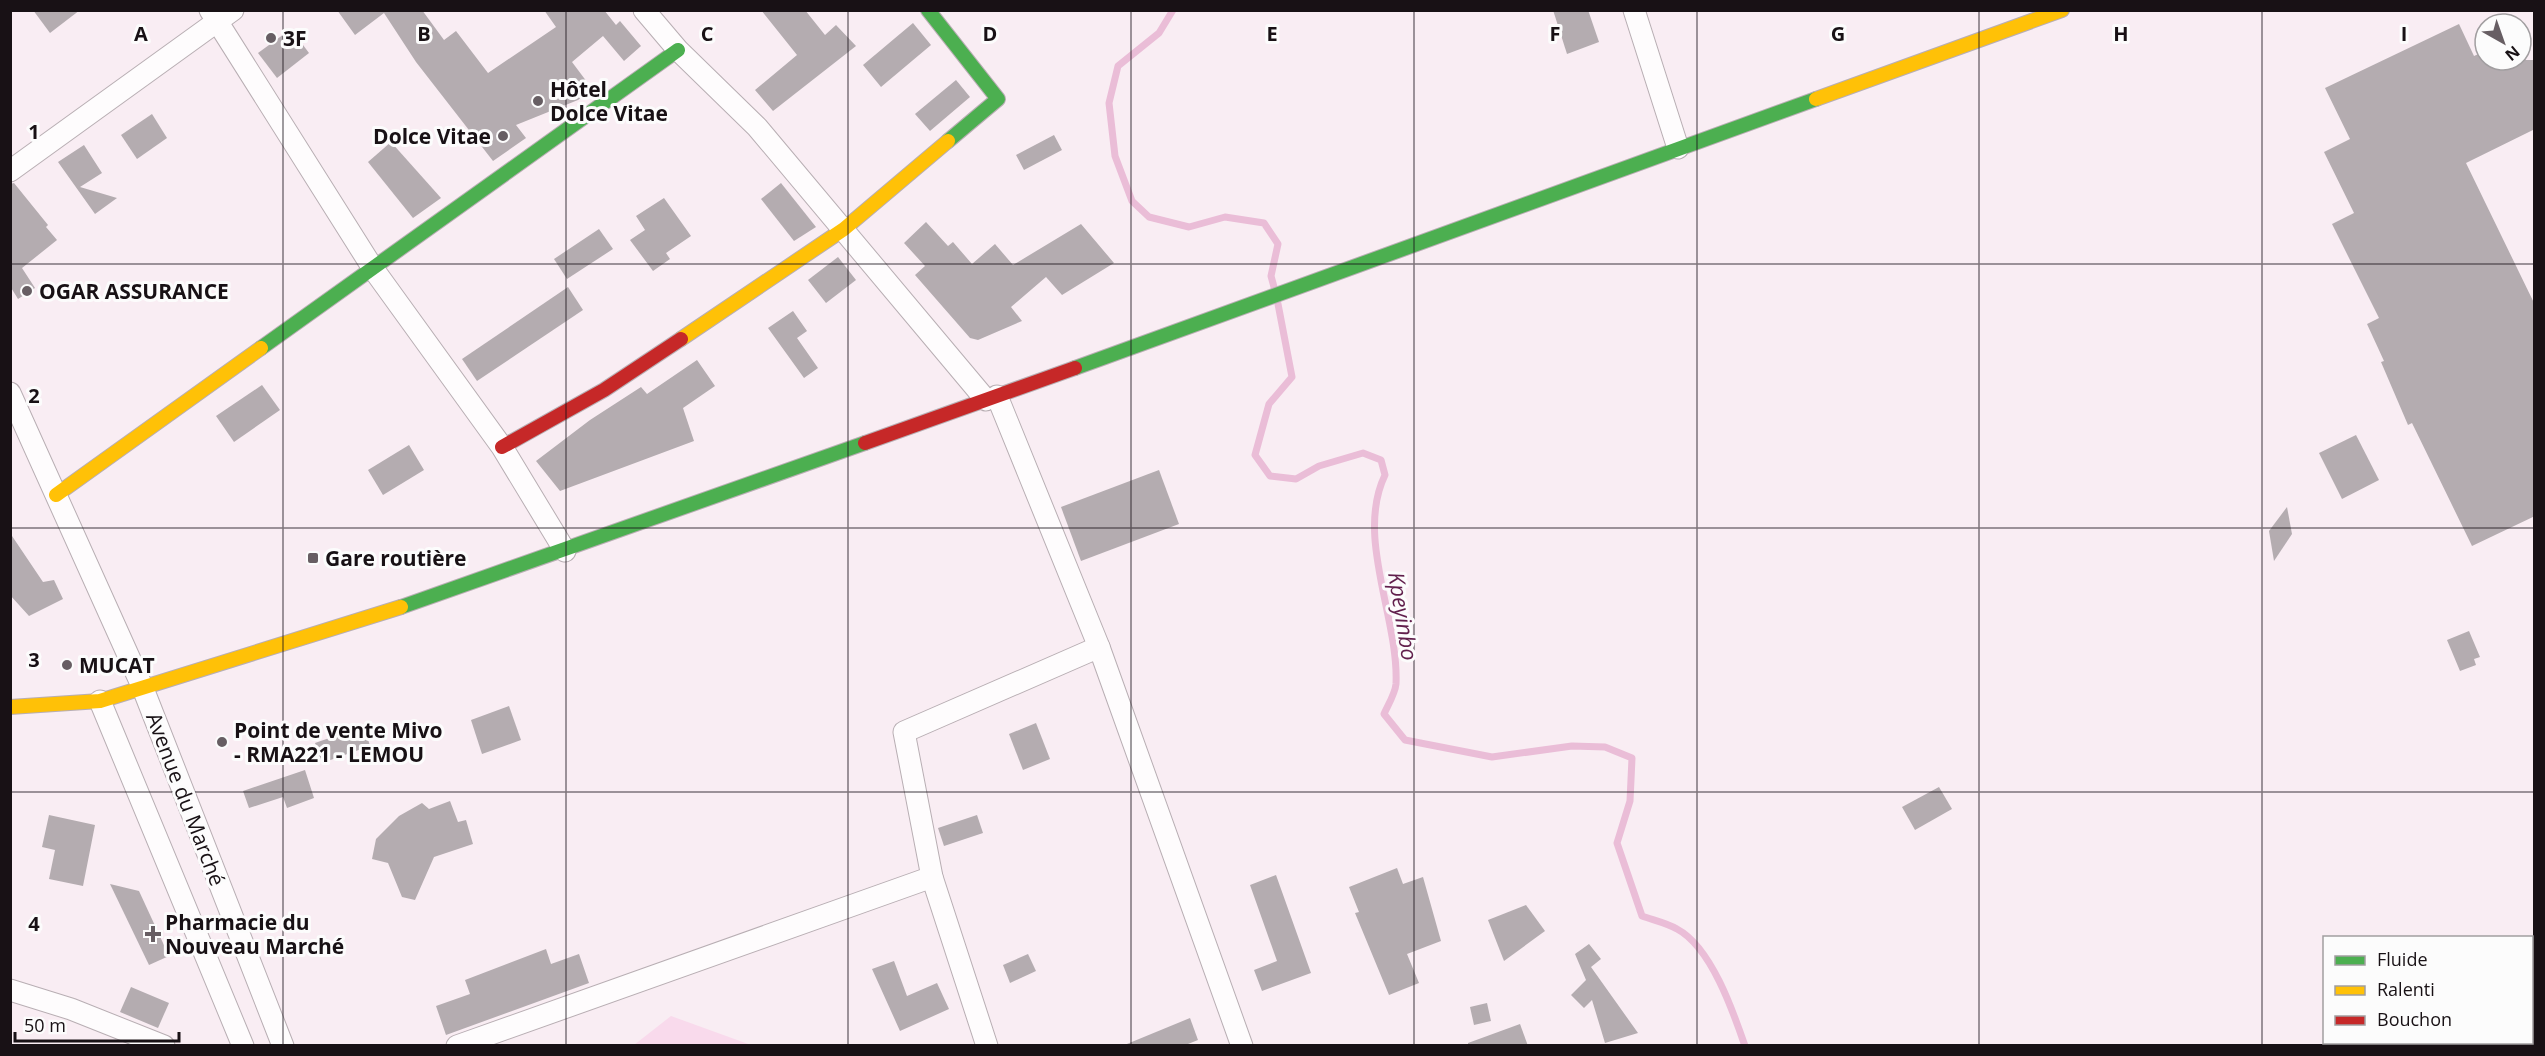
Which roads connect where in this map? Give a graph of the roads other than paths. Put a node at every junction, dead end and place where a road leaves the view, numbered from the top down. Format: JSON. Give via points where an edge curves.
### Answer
{"nodes":[{"id":1,"x":644,"y":10,"type":"edge"},
{"id":2,"x":928,"y":10,"type":"edge"},
{"id":3,"x":1634,"y":10,"type":"edge"},
{"id":4,"x":2062,"y":10,"type":"edge"},
{"id":5,"x":220,"y":14,"type":"edge"},
{"id":6,"x":678,"y":50,"type":"junction"},
{"id":7,"x":1678,"y":148,"type":"junction"},
{"id":8,"x":10,"y":171,"type":"edge"},
{"id":9,"x":844,"y":229,"type":"junction"},
{"id":10,"x":374,"y":270,"type":"junction"},
{"id":11,"x":10,"y":393,"type":"edge"},
{"id":12,"x":991,"y":398,"type":"junction"},
{"id":13,"x":502,"y":447,"type":"junction"},
{"id":14,"x":56,"y":495,"type":"junction"},
{"id":15,"x":565,"y":551,"type":"junction"},
{"id":16,"x":1099,"y":647,"type":"junction"},
{"id":17,"x":142,"y":686,"type":"junction"},
{"id":18,"x":100,"y":701,"type":"junction"},
{"id":19,"x":10,"y":707,"type":"edge"},
{"id":20,"x":932,"y":877,"type":"junction"},
{"id":21,"x":10,"y":990,"type":"edge"},
{"id":22,"x":164,"y":1046,"type":"edge"},
{"id":23,"x":243,"y":1046,"type":"edge"},
{"id":24,"x":283,"y":1046,"type":"edge"},
{"id":25,"x":457,"y":1046,"type":"edge"},
{"id":26,"x":987,"y":1046,"type":"edge"},
{"id":27,"x":1242,"y":1046,"type":"edge"}],
"edges":[{"from":1,"to":6,"type":"street"},
{"from":2,"to":9,"type":"main road","via":[[998,99]]},
{"from":3,"to":7,"type":"street"},
{"from":4,"to":7,"type":"main road"},
{"from":5,"to":8,"type":"street"},
{"from":5,"to":10,"type":"street"},
{"from":6,"to":9,"type":"street","via":[[757,127]]},
{"from":6,"to":10,"type":"main road"},
{"from":7,"to":12,"type":"main road"},
{"from":9,"to":12,"type":"street"},
{"from":9,"to":13,"type":"main road","via":[[604,390]]},
{"from":10,"to":13,"type":"street"},
{"from":10,"to":14,"type":"main road"},
{"from":11,"to":14,"type":"street","name":"Avenue du Marché"},
{"from":12,"to":15,"type":"main road"},
{"from":12,"to":16,"type":"street"},
{"from":13,"to":15,"type":"street"},
{"from":14,"to":17,"type":"street","name":"Avenue du Marché"},
{"from":15,"to":17,"type":"main road","via":[[354,623]]},
{"from":16,"to":20,"type":"street","via":[[904,732]]},
{"from":16,"to":27,"type":"street"},
{"from":17,"to":18,"type":"main road"},
{"from":17,"to":24,"type":"street","name":"Avenue du Marché"},
{"from":18,"to":19,"type":"main road"},
{"from":18,"to":23,"type":"street","name":"Avenue du Marché"},
{"from":20,"to":25,"type":"street"},
{"from":20,"to":26,"type":"street"},
{"from":21,"to":22,"type":"street"}]}
